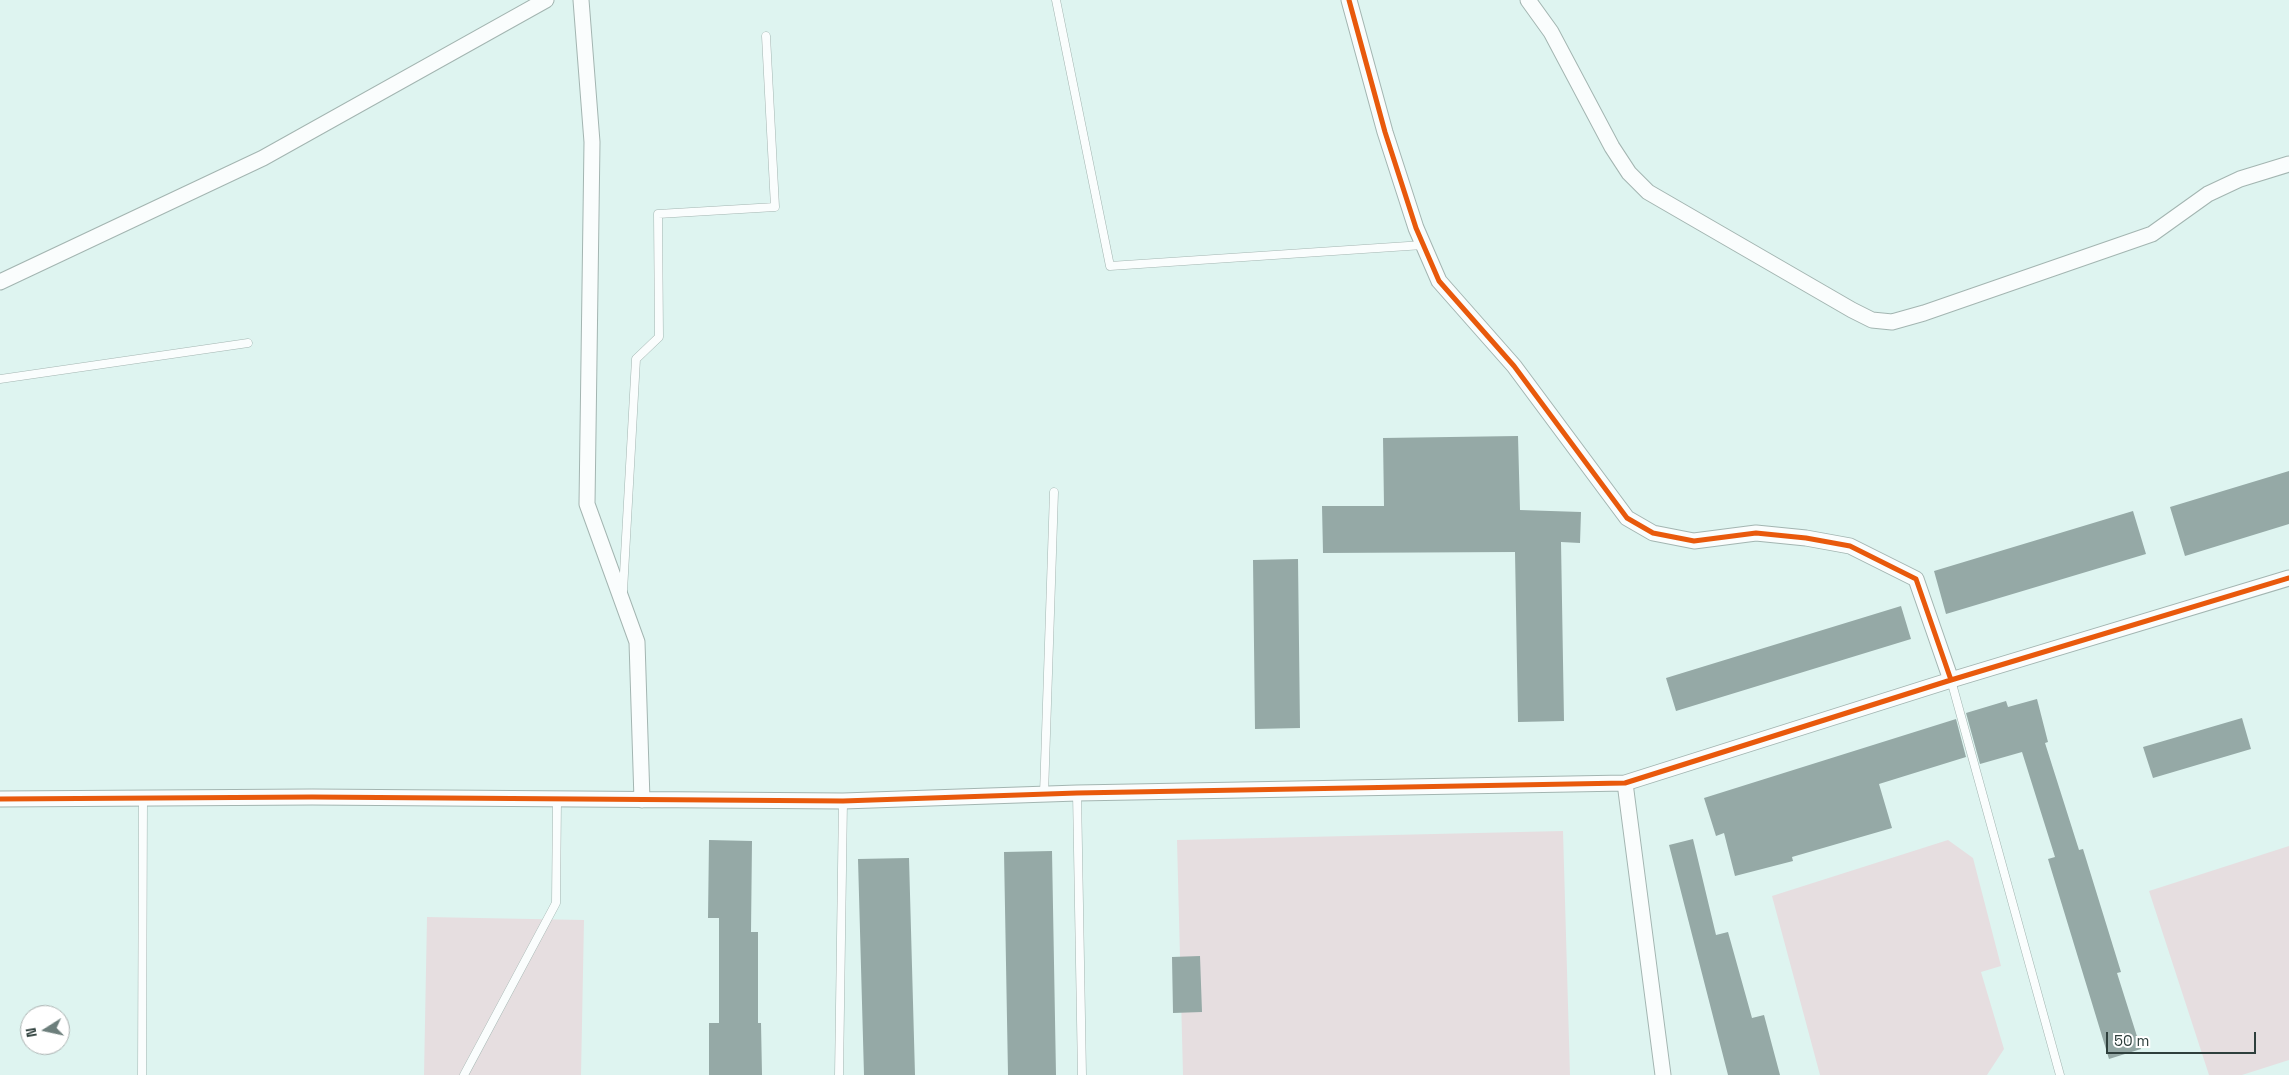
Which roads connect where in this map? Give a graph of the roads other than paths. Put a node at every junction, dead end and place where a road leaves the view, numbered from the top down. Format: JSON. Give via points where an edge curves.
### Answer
{"nodes":[{"id":1,"x":546,"y":0,"type":"edge"},
{"id":2,"x":582,"y":0,"type":"edge"},
{"id":3,"x":1056,"y":0,"type":"edge"},
{"id":4,"x":1350,"y":0,"type":"edge"},
{"id":5,"x":1528,"y":0,"type":"edge"},
{"id":6,"x":766,"y":36,"type":"dead end"},
{"id":7,"x":2289,"y":164,"type":"edge"},
{"id":8,"x":1423,"y":244,"type":"junction"},
{"id":9,"x":0,"y":282,"type":"edge"},
{"id":10,"x":248,"y":343,"type":"dead end"},
{"id":11,"x":0,"y":379,"type":"edge"},
{"id":12,"x":1054,"y":492,"type":"dead end"},
{"id":13,"x":2289,"y":578,"type":"edge"},
{"id":14,"x":622,"y":601,"type":"junction"},
{"id":15,"x":1950,"y":680,"type":"junction"},
{"id":16,"x":1625,"y":783,"type":"junction"},
{"id":17,"x":1077,"y":793,"type":"junction"},
{"id":18,"x":1044,"y":794,"type":"junction"},
{"id":19,"x":143,"y":798,"type":"junction"},
{"id":20,"x":0,"y":799,"type":"edge"},
{"id":21,"x":557,"y":799,"type":"junction"},
{"id":22,"x":642,"y":800,"type":"junction"},
{"id":23,"x":843,"y":801,"type":"junction"},
{"id":24,"x":142,"y":1075,"type":"edge"},
{"id":25,"x":464,"y":1075,"type":"edge"},
{"id":26,"x":839,"y":1075,"type":"edge"},
{"id":27,"x":1082,"y":1075,"type":"edge"},
{"id":28,"x":1663,"y":1075,"type":"edge"},
{"id":29,"x":2060,"y":1075,"type":"edge"}],
"edges":[{"from":1,"to":9,"type":"street","via":[[263,158]]},
{"from":2,"to":14,"type":"street","via":[[592,142],[587,504]]},
{"from":3,"to":8,"type":"lane","via":[[1110,266]]},
{"from":4,"to":8,"type":"street","via":[[1385,132]]},
{"from":5,"to":7,"type":"street","via":[[1551,32],[1612,147],[1629,173],[1648,192],[1872,320],[1892,322],[1924,313],[2152,234],[2208,194]]},
{"from":6,"to":14,"type":"lane","via":[[775,207],[658,214],[659,337],[636,359]]},
{"from":8,"to":15,"type":"street","via":[[1439,281],[1514,366],[1627,518],[1653,533],[1694,541],[1756,532],[1850,546],[1916,579]]},
{"from":10,"to":11,"type":"lane"},
{"from":12,"to":18,"type":"lane"},
{"from":13,"to":15,"type":"street"},
{"from":14,"to":22,"type":"street","via":[[638,642]]},
{"from":15,"to":16,"type":"street"},
{"from":15,"to":29,"type":"lane"},
{"from":16,"to":17,"type":"street"},
{"from":16,"to":28,"type":"street"},
{"from":17,"to":18,"type":"street"},
{"from":17,"to":27,"type":"lane"},
{"from":18,"to":23,"type":"street"},
{"from":19,"to":20,"type":"street"},
{"from":19,"to":21,"type":"street"},
{"from":19,"to":24,"type":"lane"},
{"from":21,"to":22,"type":"street"},
{"from":21,"to":25,"type":"lane","via":[[556,903]]},
{"from":22,"to":23,"type":"street"},
{"from":23,"to":26,"type":"lane"}]}
